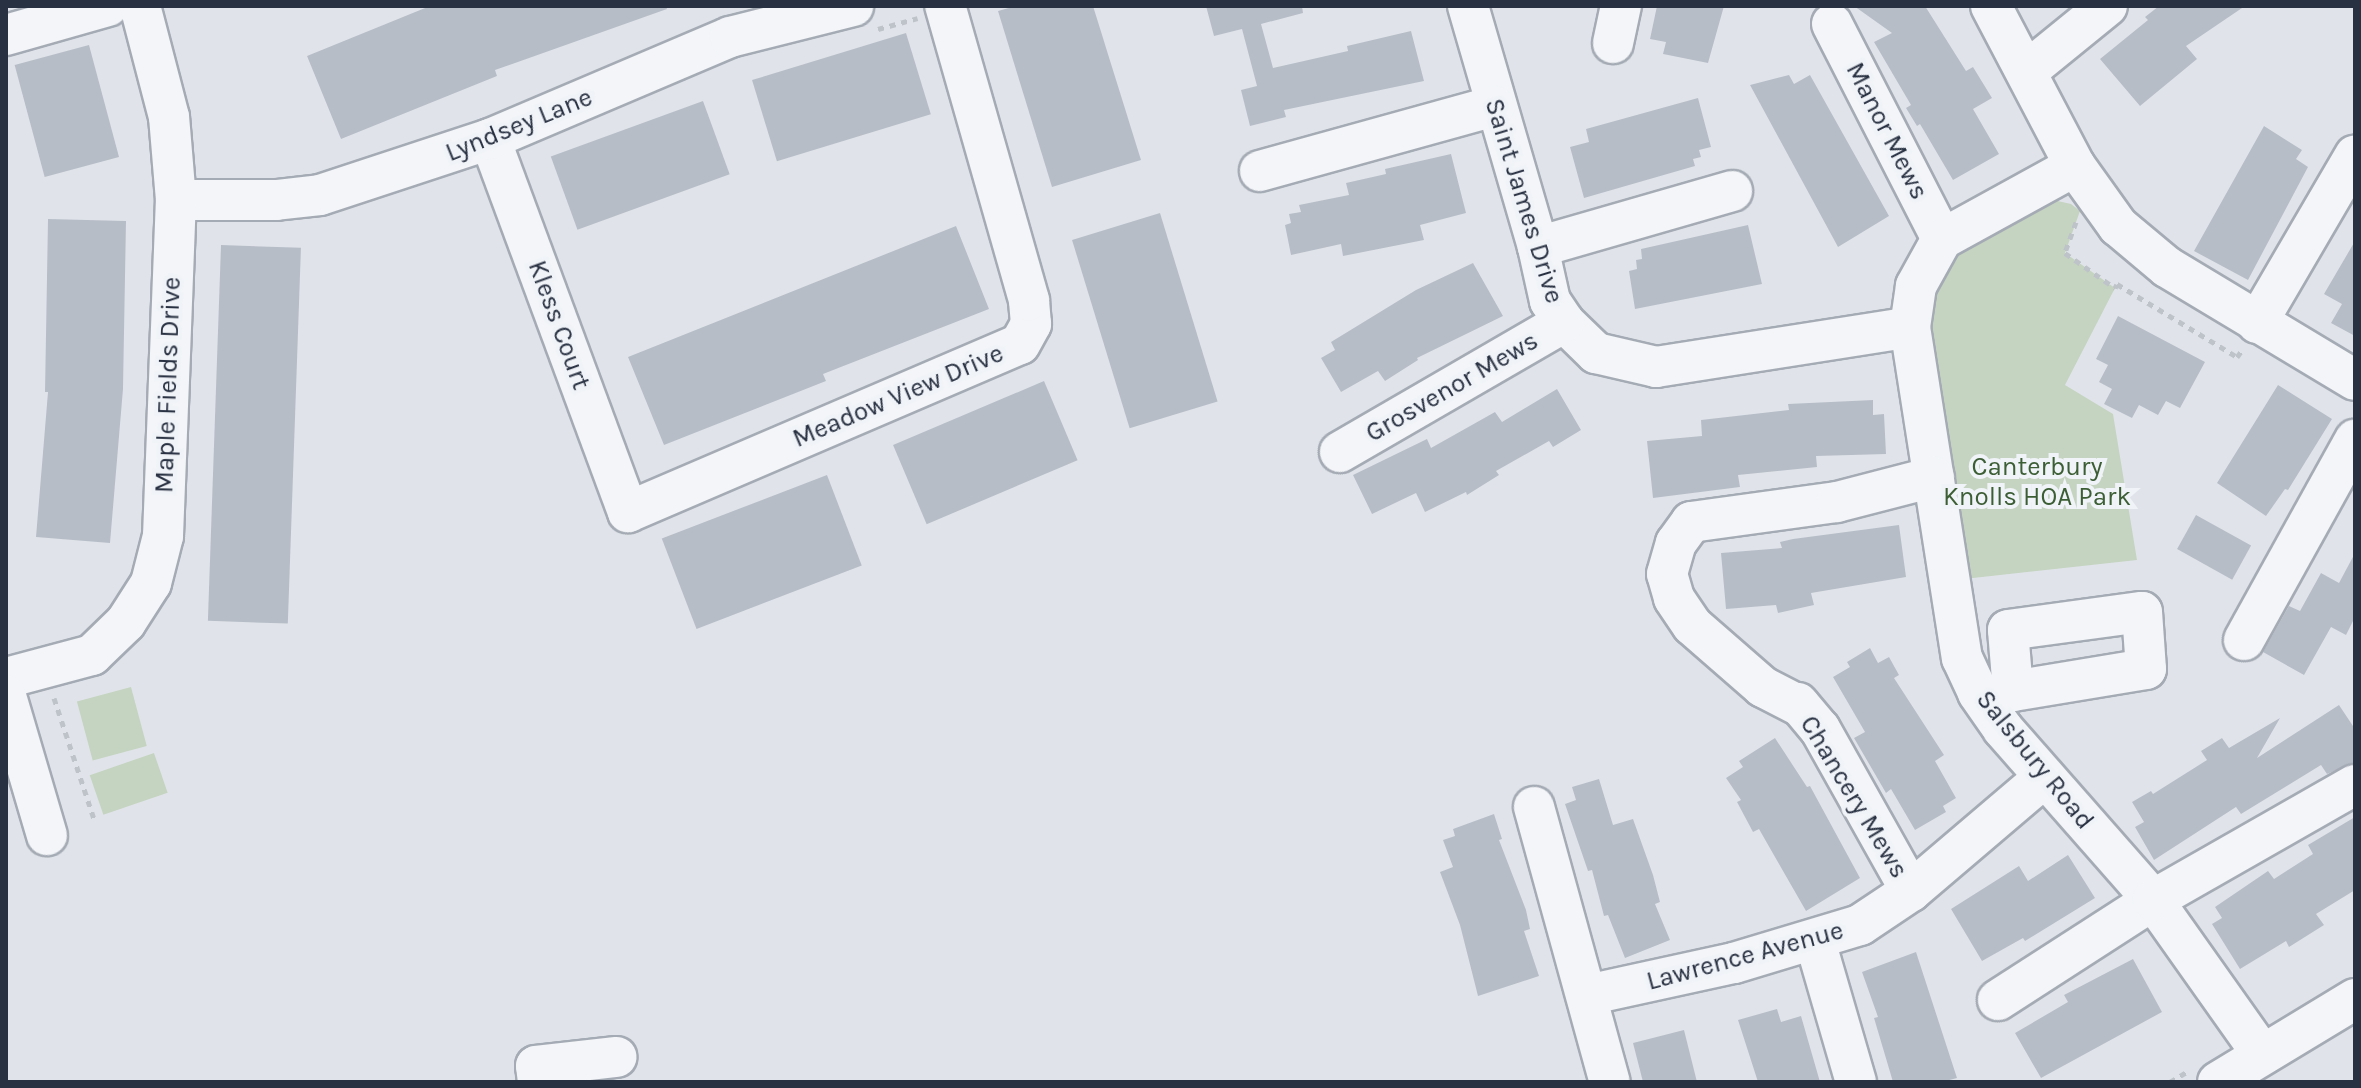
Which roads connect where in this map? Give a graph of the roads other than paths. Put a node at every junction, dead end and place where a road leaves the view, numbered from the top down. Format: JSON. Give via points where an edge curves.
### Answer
{"nodes":[{"id":1,"x":108,"y":6,"type":"edge"},
{"id":2,"x":140,"y":6,"type":"edge"},
{"id":3,"x":853,"y":6,"type":"edge"},
{"id":4,"x":945,"y":6,"type":"edge"},
{"id":5,"x":1468,"y":6,"type":"edge"},
{"id":6,"x":1991,"y":6,"type":"edge"},
{"id":7,"x":2107,"y":6,"type":"edge"},
{"id":8,"x":1832,"y":24,"type":"dead end"},
{"id":9,"x":6,"y":35,"type":"edge"},
{"id":10,"x":2027,"y":71,"type":"junction"},
{"id":11,"x":1494,"y":106,"type":"junction"},
{"id":12,"x":490,"y":139,"type":"junction"},
{"id":13,"x":2355,"y":155,"type":"edge"},
{"id":14,"x":2075,"y":166,"type":"junction"},
{"id":15,"x":1260,"y":171,"type":"dead end"},
{"id":16,"x":1732,"y":191,"type":"dead end"},
{"id":17,"x":176,"y":200,"type":"junction"},
{"id":18,"x":1942,"y":239,"type":"junction"},
{"id":19,"x":1538,"y":247,"type":"junction"},
{"id":20,"x":1564,"y":322,"type":"junction"},
{"id":21,"x":1910,"y":327,"type":"junction"},
{"id":22,"x":2250,"y":335,"type":"junction"},
{"id":23,"x":2355,"y":380,"type":"edge"},
{"id":24,"x":2355,"y":440,"type":"edge"},
{"id":25,"x":1340,"y":452,"type":"dead end"},
{"id":26,"x":1934,"y":477,"type":"junction"},
{"id":27,"x":628,"y":512,"type":"joint"},
{"id":28,"x":2244,"y":640,"type":"dead end"},
{"id":29,"x":2010,"y":655,"type":"dead end"},
{"id":30,"x":1962,"y":658,"type":"junction"},
{"id":31,"x":6,"y":678,"type":"edge"},
{"id":32,"x":6,"y":696,"type":"edge"},
{"id":33,"x":2044,"y":778,"type":"junction"},
{"id":34,"x":2355,"y":785,"type":"edge"},
{"id":35,"x":1534,"y":807,"type":"dead end"},
{"id":36,"x":47,"y":835,"type":"dead end"},
{"id":37,"x":1911,"y":891,"type":"junction"},
{"id":38,"x":2153,"y":900,"type":"junction"},
{"id":39,"x":1815,"y":941,"type":"junction"},
{"id":40,"x":1587,"y":995,"type":"junction"},
{"id":41,"x":2355,"y":999,"type":"edge"},
{"id":42,"x":1998,"y":1000,"type":"dead end"},
{"id":43,"x":2262,"y":1054,"type":"junction"},
{"id":44,"x":616,"y":1057,"type":"dead end"},
{"id":45,"x":538,"y":1082,"type":"edge"},
{"id":46,"x":1610,"y":1082,"type":"edge"},
{"id":47,"x":1856,"y":1082,"type":"edge"},
{"id":48,"x":2218,"y":1082,"type":"edge"}],
"edges":[{"from":1,"to":9,"type":"street"},
{"from":2,"to":17,"type":"street","name":"Maple Fields Drive","via":[[169,117]]},
{"from":3,"to":12,"type":"street","name":"Lyndsey Lane","via":[[730,37]]},
{"from":4,"to":27,"type":"street","name":"Meadow View Drive","via":[[1029,300],[1031,324],[1020,344]]},
{"from":5,"to":11,"type":"street","name":"Saint James Drive"},
{"from":6,"to":10,"type":"street"},
{"from":7,"to":10,"type":"street"},
{"from":8,"to":18,"type":"street","name":"Manor Mews"},
{"from":10,"to":14,"type":"street"},
{"from":11,"to":15,"type":"street"},
{"from":11,"to":19,"type":"street","name":"Saint James Drive"},
{"from":12,"to":17,"type":"street","name":"Lyndsey Lane","via":[[320,195]]},
{"from":12,"to":27,"type":"street","name":"Kless Court"},
{"from":13,"to":22,"type":"street"},
{"from":14,"to":18,"type":"street"},
{"from":14,"to":22,"type":"street","via":[[2118,226]]},
{"from":16,"to":19,"type":"street"},
{"from":17,"to":31,"type":"street","name":"Maple Fields Drive","via":[[163,536],[151,583],[126,622],[92,655]]},
{"from":18,"to":21,"type":"street","name":"Salsbury Road","via":[[1916,286]]},
{"from":19,"to":20,"type":"street","name":"Saint James Drive","via":[[1550,301]]},
{"from":20,"to":21,"type":"street","name":"Saint James Drive","via":[[1596,353],[1656,367]]},
{"from":20,"to":25,"type":"street","name":"Grosvenor Mews"},
{"from":21,"to":26,"type":"street","name":"Salsbury Road"},
{"from":22,"to":23,"type":"street"},
{"from":24,"to":28,"type":"street"},
{"from":26,"to":30,"type":"street","name":"Salsbury Road"},
{"from":26,"to":37,"type":"street","name":"Chancery Mews","via":[[1837,502],[1691,522],[1676,543],[1667,574],[1674,598],[1692,625],[1763,687],[1799,704],[1820,729]]},
{"from":29,"to":30,"type":"street"},
{"from":30,"to":33,"type":"street","name":"Salsbury Road","via":[[1978,693]]},
{"from":32,"to":36,"type":"street"},
{"from":33,"to":37,"type":"street","name":"Lawrence Avenue"},
{"from":33,"to":38,"type":"street","name":"Salsbury Road"},
{"from":34,"to":38,"type":"street"},
{"from":35,"to":40,"type":"street"},
{"from":37,"to":39,"type":"street","name":"Lawrence Avenue","via":[[1860,925]]},
{"from":38,"to":42,"type":"street"},
{"from":38,"to":43,"type":"street","name":"Salsbury Road"},
{"from":39,"to":40,"type":"street","name":"Lawrence Avenue"},
{"from":39,"to":47,"type":"street"},
{"from":40,"to":46,"type":"street"},
{"from":41,"to":43,"type":"street"},
{"from":43,"to":48,"type":"street"},
{"from":44,"to":45,"type":"street","via":[[536,1066]]}]}
